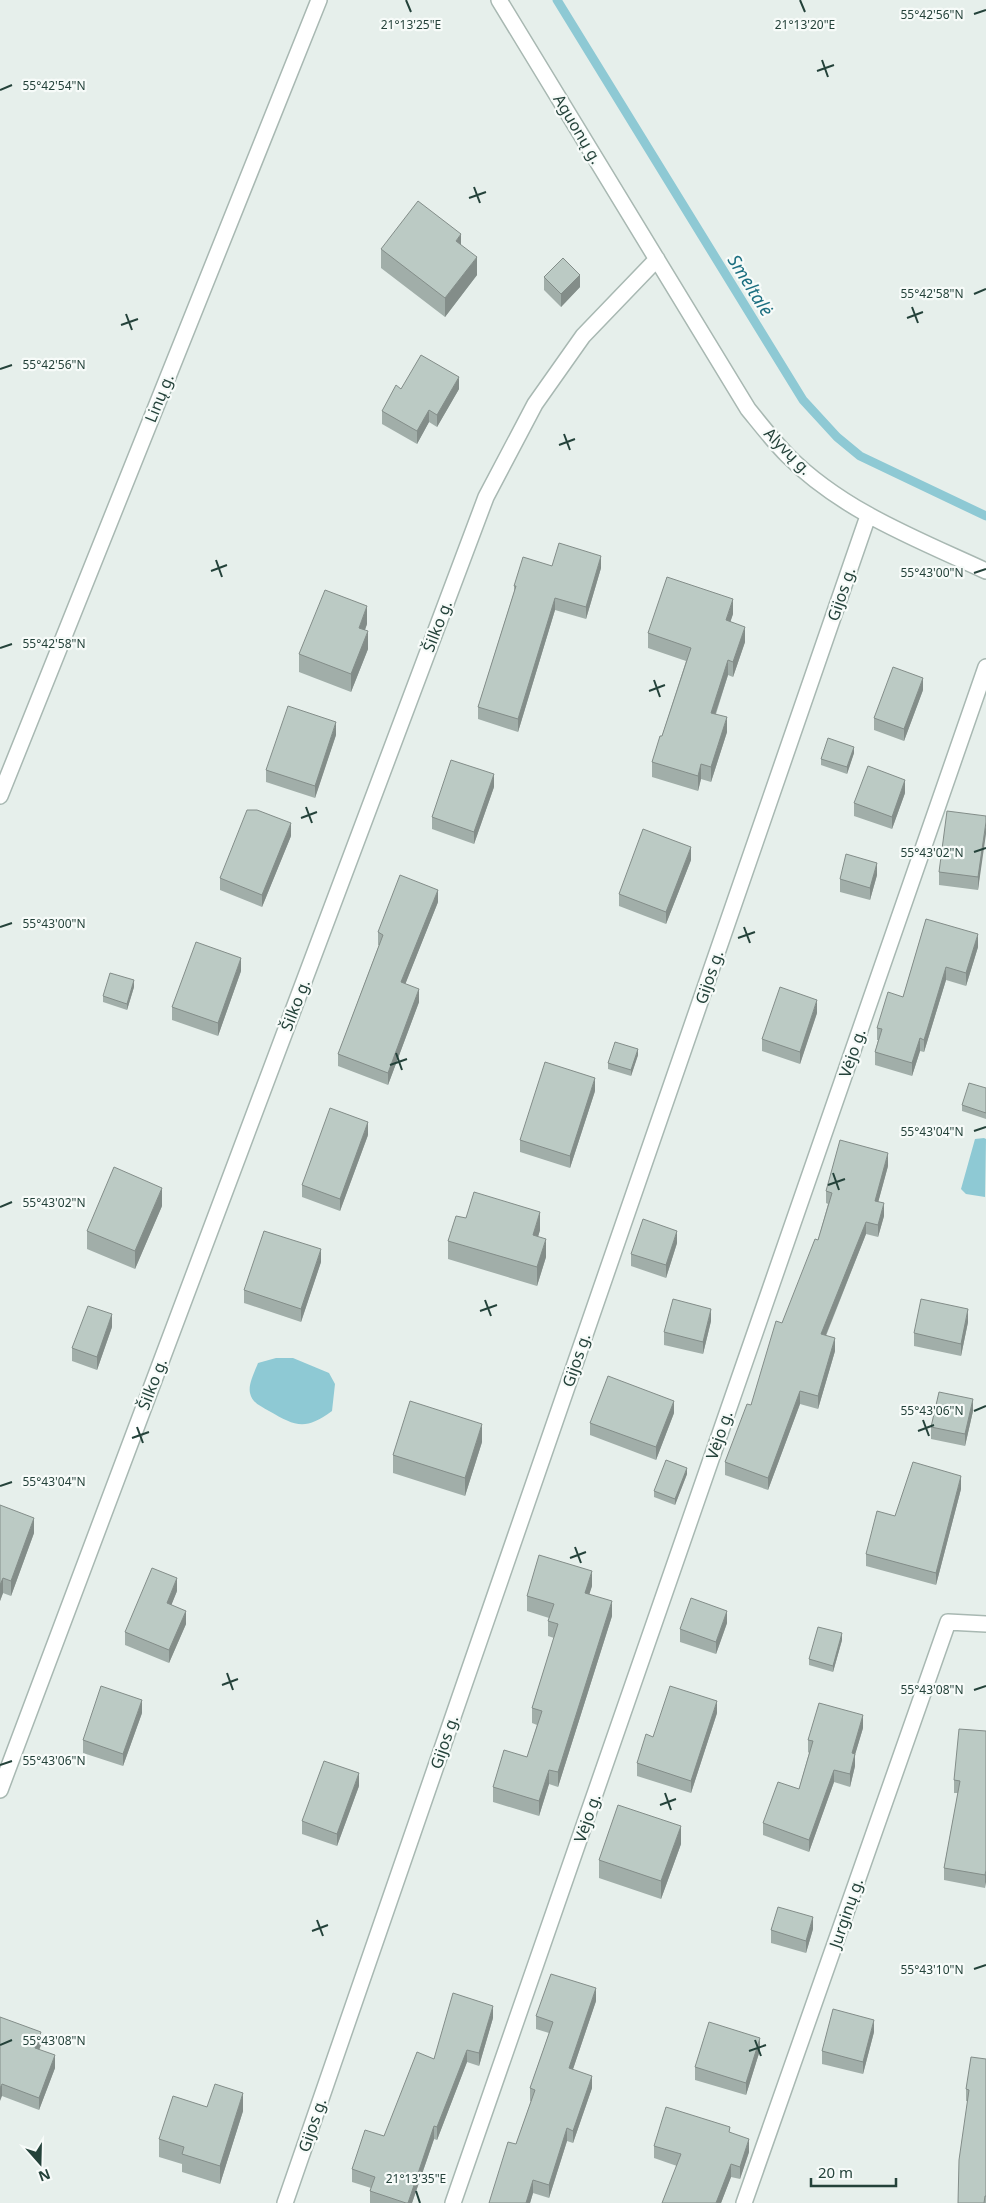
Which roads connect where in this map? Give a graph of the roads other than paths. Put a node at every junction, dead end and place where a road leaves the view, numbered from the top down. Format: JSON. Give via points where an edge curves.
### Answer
{"nodes":[{"id":1,"x":319,"y":0,"type":"edge"},
{"id":2,"x":499,"y":0,"type":"edge"},
{"id":3,"x":657,"y":259,"type":"junction"},
{"id":4,"x":868,"y":516,"type":"junction"},
{"id":5,"x":986,"y":571,"type":"edge"},
{"id":6,"x":986,"y":667,"type":"edge"},
{"id":7,"x":0,"y":796,"type":"edge"},
{"id":8,"x":986,"y":1624,"type":"edge"},
{"id":9,"x":0,"y":1790,"type":"edge"},
{"id":10,"x":285,"y":2203,"type":"edge"},
{"id":11,"x":453,"y":2203,"type":"edge"},
{"id":12,"x":744,"y":2203,"type":"edge"}],
"edges":[{"from":1,"to":7,"type":"street","name":"Linų g."},
{"from":2,"to":3,"type":"street","name":"Aguonų g."},
{"from":3,"to":4,"type":"street","name":"Alyvų g.","via":[[748,409],[788,457]]},
{"from":3,"to":9,"type":"street","name":"Šilko g.","via":[[583,336],[535,404],[486,498]]},
{"from":4,"to":5,"type":"street","name":"Alyvų g."},
{"from":4,"to":10,"type":"street","name":"Gijos g."},
{"from":6,"to":11,"type":"street","name":"Vėjo g."},
{"from":8,"to":12,"type":"street","name":"Jurginų g.","via":[[948,1622]]}]}
